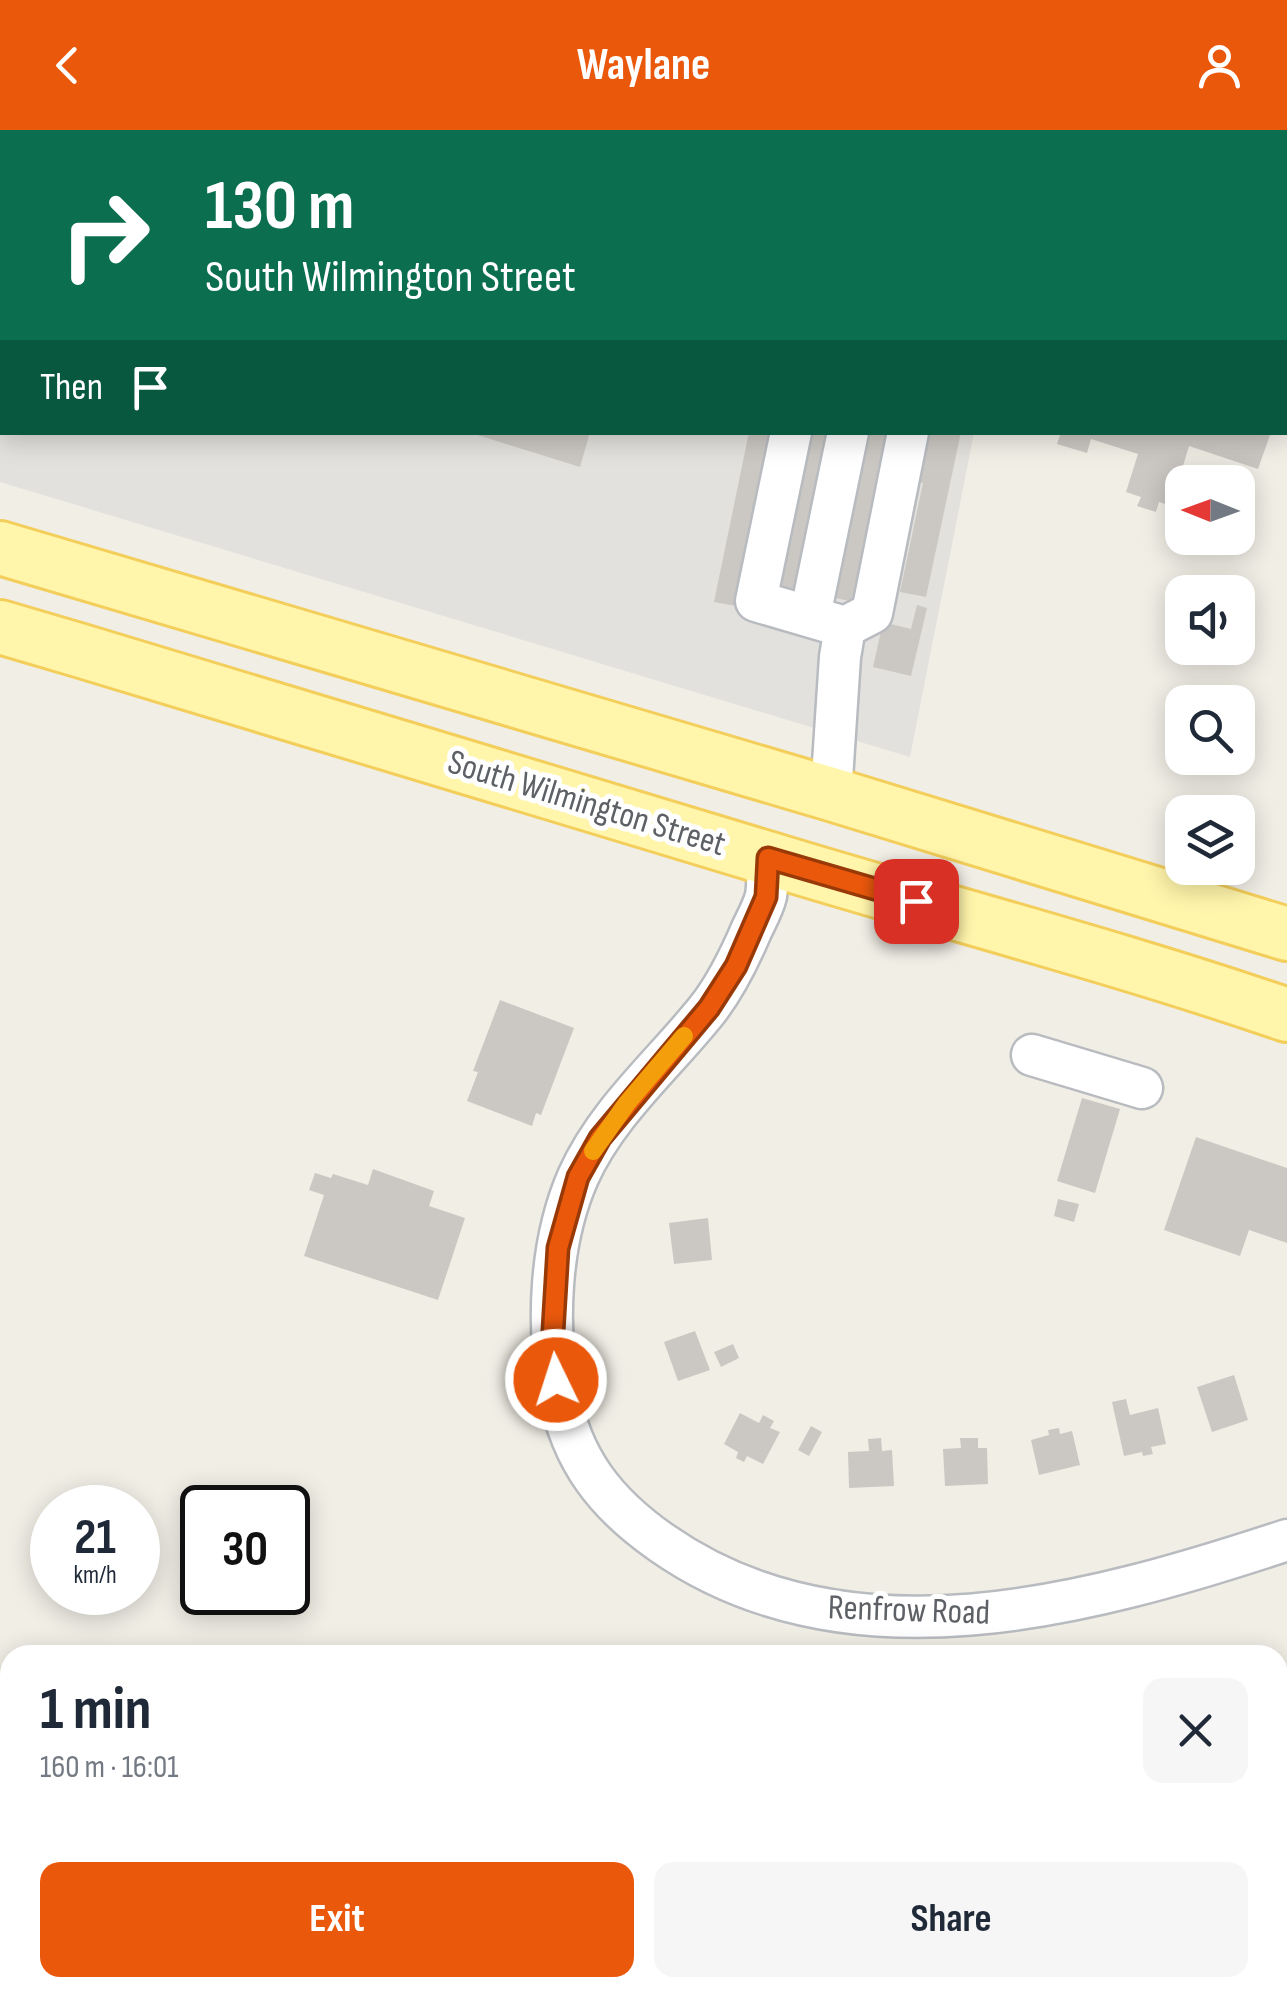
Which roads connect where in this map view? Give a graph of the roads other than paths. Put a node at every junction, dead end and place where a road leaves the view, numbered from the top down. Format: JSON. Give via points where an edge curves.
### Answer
{"nodes":[{"id":1,"x":790,"y":435,"type":"edge"},
{"id":2,"x":848,"y":435,"type":"edge"},
{"id":3,"x":907,"y":435,"type":"edge"},
{"id":4,"x":0,"y":548,"type":"edge"},
{"id":5,"x":828,"y":621,"type":"junction"},
{"id":6,"x":0,"y":627,"type":"edge"},
{"id":7,"x":831,"y":794,"type":"junction"},
{"id":8,"x":768,"y":858,"type":"junction"},
{"id":9,"x":1287,"y":934,"type":"edge"},
{"id":10,"x":1287,"y":1015,"type":"edge"},
{"id":11,"x":1032,"y":1055,"type":"dead end"},
{"id":12,"x":1142,"y":1088,"type":"dead end"},
{"id":13,"x":1287,"y":1540,"type":"edge"}],
"edges":[{"from":1,"to":5,"type":"street","via":[[756,601]]},
{"from":2,"to":5,"type":"street"},
{"from":3,"to":5,"type":"street","via":[[872,613]]},
{"from":4,"to":7,"type":"main road"},
{"from":5,"to":7,"type":"street","via":[[840,657]]},
{"from":6,"to":8,"type":"main road","name":"South Wilmington Street"},
{"from":7,"to":9,"type":"main road"},
{"from":8,"to":10,"type":"main road","name":"South Wilmington Street"},
{"from":8,"to":13,"type":"street","name":"Renfrow Road","via":[[766,897],[736,966],[600,1138],[566,1212],[554,1286],[556,1380],[577,1455],[605,1494],[638,1526],[703,1568],[749,1590],[852,1613],[1013,1612],[1163,1578]]},
{"from":11,"to":12,"type":"street"}]}
